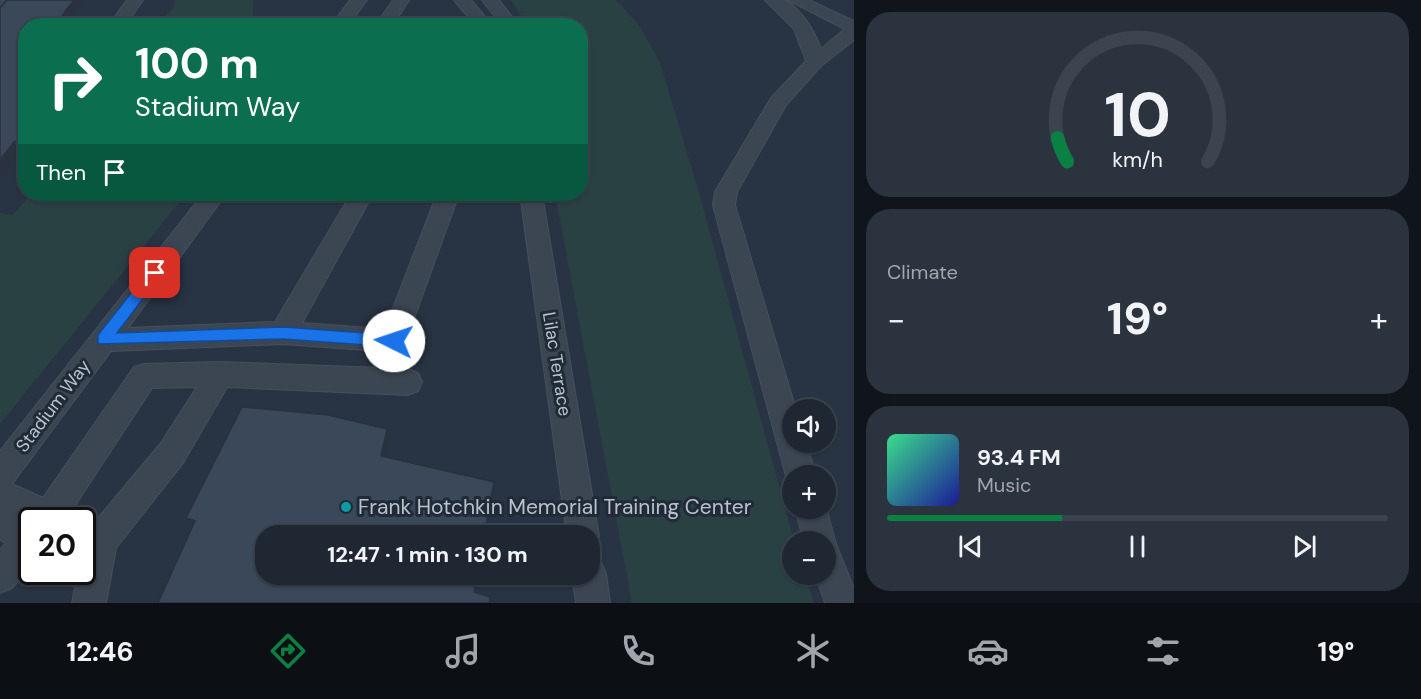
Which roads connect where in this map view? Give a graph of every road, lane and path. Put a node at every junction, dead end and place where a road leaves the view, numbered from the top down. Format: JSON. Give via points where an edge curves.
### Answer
{"nodes":[{"id":1,"x":135,"y":0,"type":"edge"},
{"id":2,"x":359,"y":0,"type":"edge"},
{"id":3,"x":401,"y":0,"type":"edge"},
{"id":4,"x":462,"y":0,"type":"edge"},
{"id":5,"x":490,"y":0,"type":"edge"},
{"id":6,"x":773,"y":0,"type":"edge"},
{"id":7,"x":796,"y":0,"type":"edge"},
{"id":8,"x":122,"y":18,"type":"edge"},
{"id":9,"x":345,"y":18,"type":"edge"},
{"id":10,"x":389,"y":18,"type":"edge"},
{"id":11,"x":478,"y":18,"type":"edge"},
{"id":12,"x":504,"y":18,"type":"edge"},
{"id":13,"x":854,"y":29,"type":"edge"},
{"id":14,"x":815,"y":62,"type":"junction"},
{"id":15,"x":210,"y":201,"type":"edge"},
{"id":16,"x":358,"y":201,"type":"edge"},
{"id":17,"x":445,"y":201,"type":"edge"},
{"id":18,"x":532,"y":201,"type":"edge"},
{"id":19,"x":283,"y":333,"type":"junction"},
{"id":20,"x":103,"y":340,"type":"junction"},
{"id":21,"x":220,"y":374,"type":"junction"},
{"id":22,"x":408,"y":382,"type":"dead end"},
{"id":23,"x":798,"y":465,"type":"edge"},
{"id":24,"x":0,"y":475,"type":"edge"},
{"id":25,"x":0,"y":495,"type":"edge"},
{"id":26,"x":18,"y":507,"type":"edge"},
{"id":27,"x":54,"y":507,"type":"edge"},
{"id":28,"x":0,"y":523,"type":"edge"},
{"id":29,"x":581,"y":525,"type":"edge"},
{"id":30,"x":18,"y":527,"type":"edge"},
{"id":31,"x":96,"y":533,"type":"edge"},
{"id":32,"x":18,"y":554,"type":"edge"},
{"id":33,"x":0,"y":576,"type":"edge"},
{"id":34,"x":90,"y":585,"type":"edge"},
{"id":35,"x":591,"y":585,"type":"edge"},
{"id":36,"x":835,"y":585,"type":"edge"},
{"id":37,"x":89,"y":603,"type":"edge"},
{"id":38,"x":593,"y":603,"type":"edge"},
{"id":39,"x":842,"y":603,"type":"edge"}],
"edges":[{"from":1,"to":8,"type":"street"},
{"from":2,"to":9,"type":"street"},
{"from":3,"to":10,"type":"street"},
{"from":4,"to":11,"type":"street"},
{"from":5,"to":12,"type":"street"},
{"from":6,"to":14,"type":"street","via":[[800,22],[810,37]]},
{"from":7,"to":13,"type":"street"},
{"from":13,"to":14,"type":"street"},
{"from":14,"to":23,"type":"street","via":[[778,102],[726,192],[724,205]]},
{"from":15,"to":20,"type":"street","name":"Stadium Way"},
{"from":16,"to":19,"type":"street"},
{"from":17,"to":19,"type":"street","via":[[394,341]]},
{"from":18,"to":29,"type":"street","name":"Lilac Terrace"},
{"from":19,"to":20,"type":"street"},
{"from":20,"to":24,"type":"street","name":"Stadium Way"},
{"from":21,"to":22,"type":"street"},
{"from":21,"to":27,"type":"street","via":[[144,376]]},
{"from":21,"to":31,"type":"street","via":[[172,453]]},
{"from":25,"to":26,"type":"street"},
{"from":28,"to":30,"type":"street"},
{"from":32,"to":33,"type":"street"},
{"from":34,"to":37,"type":"street"},
{"from":35,"to":38,"type":"street"},
{"from":36,"to":39,"type":"street"}]}
